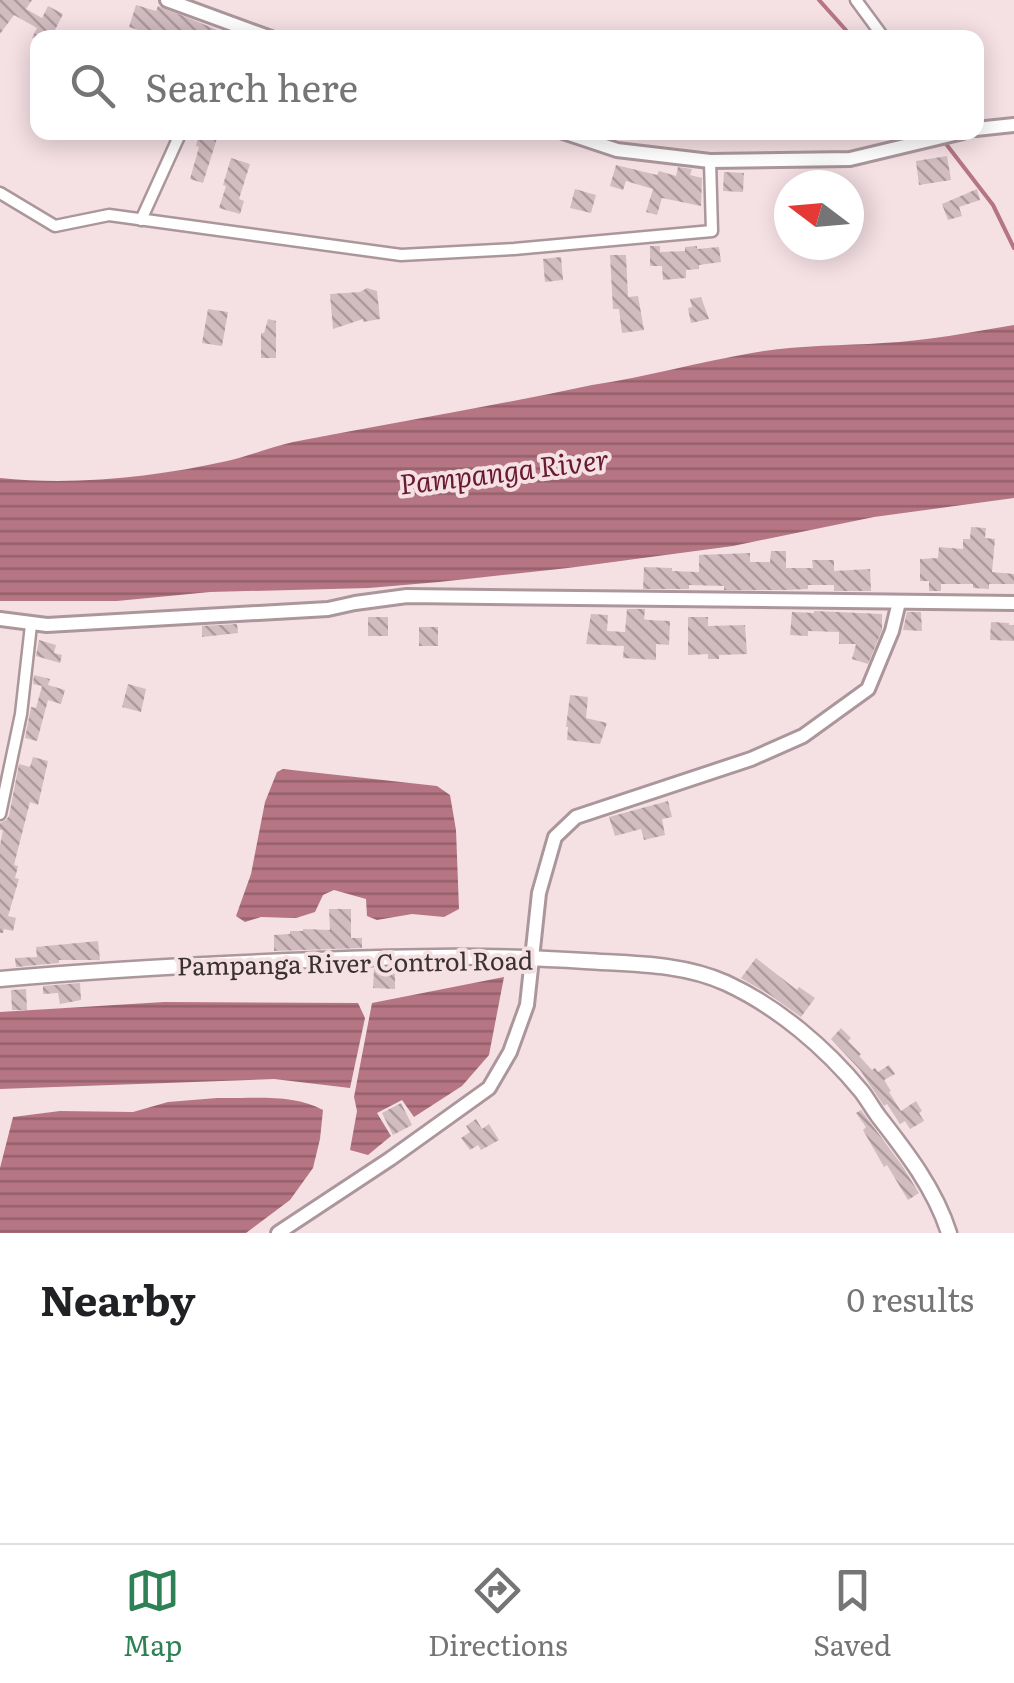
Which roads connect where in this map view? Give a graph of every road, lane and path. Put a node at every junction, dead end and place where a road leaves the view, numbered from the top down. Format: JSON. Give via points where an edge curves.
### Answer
{"nodes":[{"id":1,"x":168,"y":0,"type":"edge"},
{"id":2,"x":856,"y":0,"type":"edge"},
{"id":3,"x":232,"y":23,"type":"junction"},
{"id":4,"x":229,"y":30,"type":"edge"},
{"id":5,"x":250,"y":30,"type":"edge"},
{"id":6,"x":878,"y":30,"type":"edge"},
{"id":7,"x":1014,"y":124,"type":"edge"},
{"id":8,"x":984,"y":128,"type":"edge"},
{"id":9,"x":176,"y":140,"type":"edge"},
{"id":10,"x":587,"y":140,"type":"edge"},
{"id":11,"x":934,"y":140,"type":"edge"},
{"id":12,"x":710,"y":161,"type":"junction"},
{"id":13,"x":0,"y":193,"type":"edge"},
{"id":14,"x":141,"y":220,"type":"junction"},
{"id":15,"x":898,"y":602,"type":"junction"},
{"id":16,"x":1014,"y":603,"type":"edge"},
{"id":17,"x":0,"y":619,"type":"edge"},
{"id":18,"x":31,"y":624,"type":"junction"},
{"id":19,"x":0,"y":814,"type":"edge"},
{"id":20,"x":533,"y":957,"type":"junction"},
{"id":21,"x":0,"y":978,"type":"edge"},
{"id":22,"x":278,"y":1233,"type":"edge"},
{"id":23,"x":949,"y":1233,"type":"edge"}],
"edges":[{"from":1,"to":3,"type":"street"},
{"from":2,"to":6,"type":"street"},
{"from":3,"to":4,"type":"street"},
{"from":3,"to":5,"type":"street"},
{"from":7,"to":8,"type":"street"},
{"from":9,"to":14,"type":"street"},
{"from":10,"to":12,"type":"street"},
{"from":11,"to":12,"type":"street","via":[[850,159]]},
{"from":12,"to":14,"type":"street","via":[[712,231],[402,255]]},
{"from":13,"to":14,"type":"street","via":[[55,226],[109,215]]},
{"from":15,"to":16,"type":"street"},
{"from":15,"to":18,"type":"street","via":[[407,596],[328,609]]},
{"from":15,"to":20,"type":"street","via":[[868,689],[846,708],[804,736],[751,758],[576,817],[555,837],[539,893]]},
{"from":17,"to":18,"type":"street"},
{"from":18,"to":19,"type":"street"},
{"from":20,"to":21,"type":"main road","name":"Pampanga River Control Road","via":[[339,959]]},
{"from":20,"to":22,"type":"street","via":[[527,1006],[489,1088]]},
{"from":20,"to":23,"type":"main road","name":"Pampanga River Control Road","via":[[681,968],[726,983],[784,1016],[862,1092],[932,1192]]}]}
